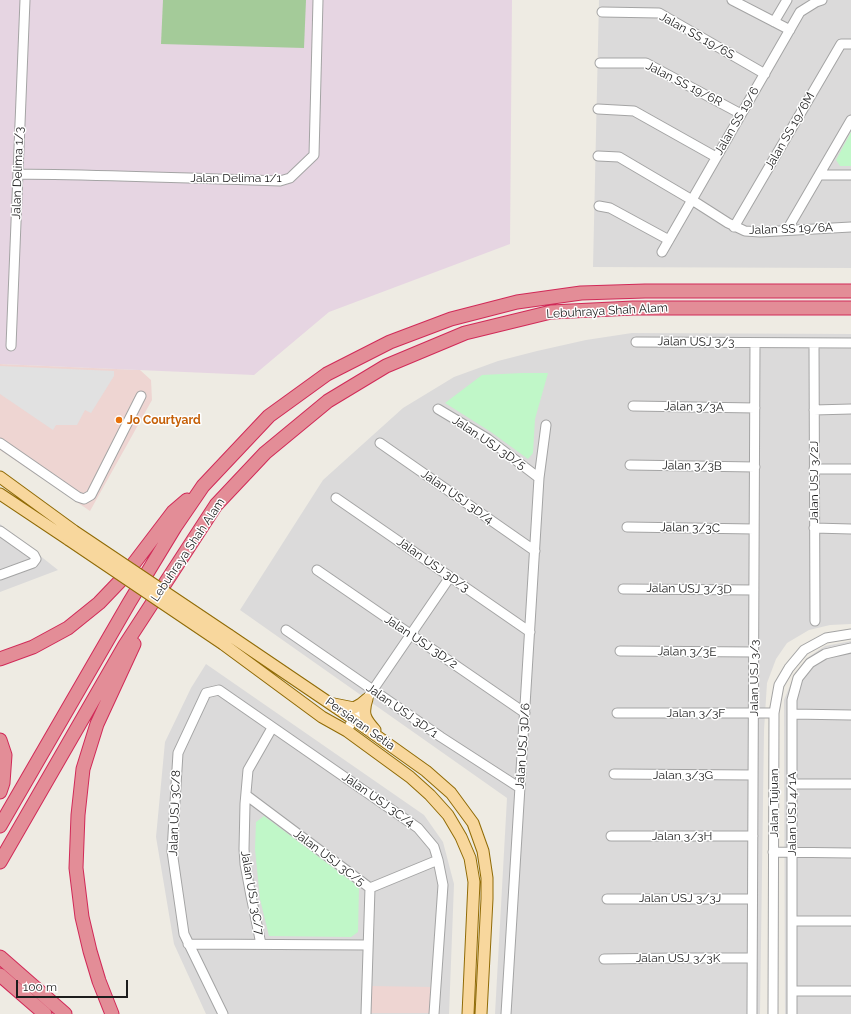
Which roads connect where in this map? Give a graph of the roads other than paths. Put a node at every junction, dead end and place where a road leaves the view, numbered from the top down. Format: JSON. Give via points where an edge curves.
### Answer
{"nodes":[{"id":1,"x":25,"y":0,"type":"edge"},
{"id":2,"x":318,"y":0,"type":"edge"},
{"id":3,"x":732,"y":0,"type":"edge"},
{"id":4,"x":787,"y":0,"type":"edge"},
{"id":5,"x":822,"y":0,"type":"edge"},
{"id":6,"x":602,"y":12,"type":"dead end"},
{"id":7,"x":774,"y":22,"type":"junction"},
{"id":8,"x":790,"y":30,"type":"junction"},
{"id":9,"x":851,"y":44,"type":"edge"},
{"id":10,"x":600,"y":63,"type":"dead end"},
{"id":11,"x":765,"y":74,"type":"junction"},
{"id":12,"x":598,"y":110,"type":"dead end"},
{"id":13,"x":741,"y":114,"type":"junction"},
{"id":14,"x":851,"y":120,"type":"edge"},
{"id":15,"x":598,"y":156,"type":"dead end"},
{"id":16,"x":716,"y":157,"type":"junction"},
{"id":17,"x":18,"y":174,"type":"junction"},
{"id":18,"x":851,"y":174,"type":"edge"},
{"id":19,"x":819,"y":175,"type":"junction"},
{"id":20,"x":692,"y":200,"type":"junction"},
{"id":21,"x":599,"y":206,"type":"dead end"},
{"id":22,"x":734,"y":227,"type":"junction"},
{"id":23,"x":851,"y":227,"type":"edge"},
{"id":24,"x":787,"y":230,"type":"junction"},
{"id":25,"x":669,"y":240,"type":"junction"},
{"id":26,"x":662,"y":252,"type":"dead end"},
{"id":27,"x":851,"y":291,"type":"edge"},
{"id":28,"x":851,"y":308,"type":"edge"},
{"id":29,"x":636,"y":342,"type":"dead end"},
{"id":30,"x":755,"y":343,"type":"junction"},
{"id":31,"x":814,"y":343,"type":"junction"},
{"id":32,"x":851,"y":343,"type":"edge"},
{"id":33,"x":11,"y":346,"type":"dead end"},
{"id":34,"x":141,"y":396,"type":"dead end"},
{"id":35,"x":633,"y":406,"type":"dead end"},
{"id":36,"x":438,"y":408,"type":"dead end"},
{"id":37,"x":755,"y":408,"type":"junction"},
{"id":38,"x":851,"y":409,"type":"edge"},
{"id":39,"x":814,"y":410,"type":"junction"},
{"id":40,"x":546,"y":425,"type":"dead end"},
{"id":41,"x":0,"y":443,"type":"edge"},
{"id":42,"x":380,"y":443,"type":"dead end"},
{"id":43,"x":630,"y":465,"type":"dead end"},
{"id":44,"x":755,"y":467,"type":"junction"},
{"id":45,"x":814,"y":469,"type":"junction"},
{"id":46,"x":851,"y":469,"type":"edge"},
{"id":47,"x":0,"y":477,"type":"edge"},
{"id":48,"x":539,"y":478,"type":"junction"},
{"id":49,"x":203,"y":486,"type":"junction"},
{"id":50,"x":0,"y":494,"type":"edge"},
{"id":51,"x":336,"y":498,"type":"dead end"},
{"id":52,"x":626,"y":527,"type":"dead end"},
{"id":53,"x":814,"y":528,"type":"junction"},
{"id":54,"x":754,"y":529,"type":"junction"},
{"id":55,"x":851,"y":529,"type":"edge"},
{"id":56,"x":0,"y":531,"type":"edge"},
{"id":57,"x":71,"y":536,"type":"junction"},
{"id":58,"x":535,"y":551,"type":"junction"},
{"id":59,"x":317,"y":570,"type":"dead end"},
{"id":60,"x":0,"y":575,"type":"edge"},
{"id":61,"x":450,"y":577,"type":"junction"},
{"id":62,"x":623,"y":589,"type":"dead end"},
{"id":63,"x":754,"y":590,"type":"junction"},
{"id":64,"x":152,"y":604,"type":"junction"},
{"id":65,"x":815,"y":621,"type":"dead end"},
{"id":66,"x":286,"y":630,"type":"dead end"},
{"id":67,"x":530,"y":632,"type":"junction"},
{"id":68,"x":851,"y":634,"type":"edge"},
{"id":69,"x":411,"y":635,"type":"junction"},
{"id":70,"x":226,"y":639,"type":"junction"},
{"id":71,"x":851,"y":648,"type":"edge"},
{"id":72,"x":620,"y":651,"type":"dead end"},
{"id":73,"x":754,"y":652,"type":"junction"},
{"id":74,"x":0,"y":658,"type":"edge"},
{"id":75,"x":219,"y":690,"type":"joint"},
{"id":76,"x":370,"y":695,"type":"junction"},
{"id":77,"x":329,"y":703,"type":"junction"},
{"id":78,"x":525,"y":713,"type":"junction"},
{"id":79,"x":617,"y":713,"type":"dead end"},
{"id":80,"x":753,"y":713,"type":"junction"},
{"id":81,"x":774,"y":713,"type":"junction"},
{"id":82,"x":792,"y":714,"type":"junction"},
{"id":83,"x":851,"y":715,"type":"edge"},
{"id":84,"x":353,"y":720,"type":"junction"},
{"id":85,"x":272,"y":728,"type":"junction"},
{"id":86,"x":347,"y":731,"type":"junction"},
{"id":87,"x":0,"y":740,"type":"edge"},
{"id":88,"x":384,"y":741,"type":"junction"},
{"id":89,"x":614,"y":774,"type":"dead end"},
{"id":90,"x":753,"y":775,"type":"junction"},
{"id":91,"x":792,"y":784,"type":"junction"},
{"id":92,"x":851,"y":784,"type":"edge"},
{"id":93,"x":520,"y":788,"type":"junction"},
{"id":94,"x":0,"y":792,"type":"edge"},
{"id":95,"x":246,"y":795,"type":"junction"},
{"id":96,"x":0,"y":826,"type":"edge"},
{"id":97,"x":610,"y":836,"type":"dead end"},
{"id":98,"x":753,"y":836,"type":"junction"},
{"id":99,"x":774,"y":852,"type":"junction"},
{"id":100,"x":792,"y":852,"type":"junction"},
{"id":101,"x":851,"y":853,"type":"edge"},
{"id":102,"x":438,"y":860,"type":"junction"},
{"id":103,"x":0,"y":862,"type":"edge"},
{"id":104,"x":370,"y":888,"type":"junction"},
{"id":105,"x":607,"y":899,"type":"dead end"},
{"id":106,"x":752,"y":899,"type":"junction"},
{"id":107,"x":792,"y":921,"type":"junction"},
{"id":108,"x":851,"y":921,"type":"edge"},
{"id":109,"x":188,"y":944,"type":"junction"},
{"id":110,"x":261,"y":944,"type":"junction"},
{"id":111,"x":368,"y":945,"type":"junction"},
{"id":112,"x":0,"y":957,"type":"edge"},
{"id":113,"x":752,"y":958,"type":"junction"},
{"id":114,"x":604,"y":959,"type":"dead end"},
{"id":115,"x":0,"y":975,"type":"edge"},
{"id":116,"x":792,"y":991,"type":"junction"},
{"id":117,"x":851,"y":991,"type":"edge"},
{"id":118,"x":45,"y":1014,"type":"edge"},
{"id":119,"x":65,"y":1014,"type":"edge"},
{"id":120,"x":112,"y":1014,"type":"edge"},
{"id":121,"x":224,"y":1014,"type":"edge"},
{"id":122,"x":366,"y":1014,"type":"edge"},
{"id":123,"x":434,"y":1014,"type":"edge"},
{"id":124,"x":468,"y":1014,"type":"edge"},
{"id":125,"x":481,"y":1014,"type":"edge"},
{"id":126,"x":506,"y":1014,"type":"edge"},
{"id":127,"x":752,"y":1014,"type":"edge"},
{"id":128,"x":773,"y":1014,"type":"edge"},
{"id":129,"x":792,"y":1014,"type":"edge"}],
"edges":[{"from":1,"to":17,"type":"street","name":"Jalan Delima 1/3"},
{"from":2,"to":17,"type":"street","name":"Jalan Delima 1/1","via":[[314,155],[290,178],[280,181]]},
{"from":3,"to":7,"type":"street"},
{"from":4,"to":7,"type":"street"},
{"from":5,"to":8,"type":"street","name":"Jalan SS 19/6","via":[[800,12]]},
{"from":6,"to":11,"type":"street","name":"Jalan SS 19/6S","via":[[659,12]]},
{"from":7,"to":8,"type":"street"},
{"from":8,"to":11,"type":"street","name":"Jalan SS 19/6"},
{"from":9,"to":22,"type":"street","name":"Jalan SS 19/6M","via":[[841,44]]},
{"from":10,"to":13,"type":"street","name":"Jalan SS 19/6R","via":[[646,63]]},
{"from":11,"to":13,"type":"street","name":"Jalan SS 19/6"},
{"from":12,"to":16,"type":"street","via":[[634,111]]},
{"from":13,"to":16,"type":"street","name":"Jalan SS 19/6"},
{"from":14,"to":19,"type":"street"},
{"from":15,"to":20,"type":"street","name":"Jalan SS 19/6A","via":[[619,157]]},
{"from":16,"to":20,"type":"street","name":"Jalan SS 19/6"},
{"from":17,"to":33,"type":"street","name":"Jalan Delima 1/3"},
{"from":18,"to":19,"type":"street"},
{"from":19,"to":24,"type":"street"},
{"from":20,"to":22,"type":"street","name":"Jalan SS 19/6A"},
{"from":20,"to":25,"type":"street","name":"Jalan SS 19/6"},
{"from":21,"to":25,"type":"street","via":[[610,208]]},
{"from":22,"to":24,"type":"street","name":"Jalan SS 19/6A","via":[[744,231],[760,232]]},
{"from":23,"to":24,"type":"street","name":"Jalan SS 19/6A"},
{"from":25,"to":26,"type":"street","name":"Jalan SS 19/6"},
{"from":27,"to":49,"type":"highway","name":"Lebuhraya Shah Alam","via":[[581,293],[518,302],[451,319],[390,342],[327,374],[269,416]]},
{"from":28,"to":64,"type":"highway","name":"Lebuhraya Shah Alam","via":[[633,308],[551,312],[465,333],[393,363],[328,401],[265,453],[216,505]]},
{"from":29,"to":30,"type":"street","name":"Jalan USJ 3/3"},
{"from":30,"to":31,"type":"street","name":"Jalan USJ 3/3"},
{"from":30,"to":37,"type":"street","name":"Jalan USJ 3/3"},
{"from":31,"to":32,"type":"street","name":"Jalan USJ 3/3"},
{"from":31,"to":39,"type":"street","name":"Jalan USJ 3/2J"},
{"from":34,"to":41,"type":"street","via":[[91,495],[84,499]]},
{"from":35,"to":37,"type":"street","name":"Jalan 3/3A"},
{"from":36,"to":48,"type":"street","name":"Jalan USJ 3D/5","via":[[488,439]]},
{"from":37,"to":44,"type":"street","name":"Jalan USJ 3/3"},
{"from":38,"to":39,"type":"street"},
{"from":39,"to":45,"type":"street","name":"Jalan USJ 3/2J"},
{"from":40,"to":48,"type":"street","name":"Jalan USJ 3D/6"},
{"from":42,"to":58,"type":"street","name":"Jalan USJ 3D/4"},
{"from":43,"to":44,"type":"street","name":"Jalan 3/3B"},
{"from":44,"to":54,"type":"street","name":"Jalan USJ 3/3"},
{"from":45,"to":46,"type":"street"},
{"from":45,"to":53,"type":"street","name":"Jalan USJ 3/2J"},
{"from":47,"to":57,"type":"main road"},
{"from":48,"to":58,"type":"street","name":"Jalan USJ 3D/6"},
{"from":49,"to":74,"type":"highway","via":[[173,512],[122,579],[99,604],[68,628],[34,647]]},
{"from":49,"to":96,"type":"highway","name":"Lebuhraya Shah Alam","via":[[175,526]]},
{"from":50,"to":57,"type":"main road"},
{"from":51,"to":61,"type":"street","name":"Jalan USJ 3D/3"},
{"from":52,"to":54,"type":"street","name":"Jalan 3/3C"},
{"from":53,"to":55,"type":"street"},
{"from":53,"to":65,"type":"street","name":"Jalan USJ 3/2J"},
{"from":54,"to":63,"type":"street","name":"Jalan USJ 3/3"},
{"from":56,"to":60,"type":"street","via":[[36,559],[33,563]]},
{"from":57,"to":70,"type":"main road","name":"Persiaran Setia","bridge":true},
{"from":58,"to":67,"type":"street","name":"Jalan USJ 3D/6"},
{"from":59,"to":69,"type":"street","name":"Jalan USJ 3D/2"},
{"from":61,"to":67,"type":"street","name":"Jalan USJ 3D/3"},
{"from":61,"to":69,"type":"street"},
{"from":62,"to":63,"type":"street","name":"Jalan USJ 3/3D"},
{"from":63,"to":73,"type":"street","name":"Jalan USJ 3/3"},
{"from":64,"to":103,"type":"highway","name":"Lebuhraya Shah Alam","via":[[124,645]]},
{"from":64,"to":120,"type":"highway","via":[[97,724],[83,769],[78,815],[76,868],[82,917],[99,982]]},
{"from":66,"to":76,"type":"street","name":"Jalan USJ 3D/1"},
{"from":67,"to":78,"type":"street","name":"Jalan USJ 3D/6"},
{"from":68,"to":81,"type":"street","name":"Jalan Tujuan","via":[[826,638],[804,650],[789,668],[780,685]]},
{"from":69,"to":76,"type":"street"},
{"from":69,"to":78,"type":"street","name":"Jalan USJ 3D/2"},
{"from":70,"to":77,"type":"main road","name":"Persiaran Setia"},
{"from":70,"to":86,"type":"main road","name":"Persiaran Setia","via":[[322,717]]},
{"from":71,"to":82,"type":"street","name":"Jalan USJ 4/1A","via":[[825,654],[810,663],[798,678],[792,700]]},
{"from":72,"to":73,"type":"street","name":"Jalan 3/3E"},
{"from":73,"to":80,"type":"street","name":"Jalan USJ 3/3"},
{"from":75,"to":85,"type":"street","name":"Jalan USJ 3C/4"},
{"from":75,"to":109,"type":"street","name":"Jalan USJ 3C/8","via":[[206,693],[178,753],[172,850],[184,934]]},
{"from":76,"to":77,"type":"main road","via":[[354,708]]},
{"from":76,"to":84,"type":"street"},
{"from":76,"to":88,"type":"main road","via":[[364,710],[365,716]]},
{"from":76,"to":93,"type":"street","name":"Jalan USJ 3D/1"},
{"from":77,"to":84,"type":"main road","name":"Persiaran Setia"},
{"from":78,"to":93,"type":"street","name":"Jalan USJ 3D/6"},
{"from":79,"to":80,"type":"street","name":"Jalan 3/3F"},
{"from":80,"to":81,"type":"street","name":"Jalan 3/3F"},
{"from":80,"to":90,"type":"street","name":"Jalan USJ 3/3"},
{"from":81,"to":99,"type":"street","name":"Jalan Tujuan"},
{"from":82,"to":83,"type":"street"},
{"from":82,"to":91,"type":"street","name":"Jalan USJ 4/1A"},
{"from":84,"to":86,"type":"street"},
{"from":84,"to":88,"type":"main road","name":"Persiaran Setia"},
{"from":85,"to":95,"type":"street","name":"Jalan USJ 3C/7","via":[[248,770]]},
{"from":85,"to":102,"type":"street","name":"Jalan USJ 3C/4","via":[[418,828],[434,847]]},
{"from":86,"to":124,"type":"main road","name":"Persiaran Setia","via":[[410,777],[430,795],[448,815],[470,858],[474,882]]},
{"from":87,"to":94,"type":"highway","via":[[4,755],[3,783]]},
{"from":88,"to":125,"type":"main road","name":"Persiaran Setia","via":[[426,771],[451,793],[473,823],[479,837],[487,878]]},
{"from":89,"to":90,"type":"street","name":"Jalan 3/3G"},
{"from":90,"to":98,"type":"street","name":"Jalan USJ 3/3"},
{"from":91,"to":92,"type":"street"},
{"from":91,"to":100,"type":"street","name":"Jalan USJ 4/1A"},
{"from":93,"to":126,"type":"street","name":"Jalan USJ 3D/6"},
{"from":95,"to":104,"type":"street","name":"Jalan USJ 3C/5"},
{"from":95,"to":110,"type":"street","name":"Jalan USJ 3C/7","via":[[244,857]]},
{"from":97,"to":98,"type":"street","name":"Jalan 3/3H"},
{"from":98,"to":106,"type":"street","name":"Jalan USJ 3/3"},
{"from":99,"to":100,"type":"street"},
{"from":99,"to":128,"type":"street","name":"Jalan Tujuan"},
{"from":100,"to":101,"type":"street"},
{"from":100,"to":107,"type":"street","name":"Jalan USJ 4/1A"},
{"from":102,"to":104,"type":"street"},
{"from":102,"to":123,"type":"street","name":"Jalan USJ 3C/4","via":[[443,885]]},
{"from":104,"to":111,"type":"street","name":"Jalan USJ 3C/5"},
{"from":105,"to":106,"type":"street","name":"Jalan USJ 3/3J"},
{"from":106,"to":113,"type":"street","name":"Jalan USJ 3/3"},
{"from":107,"to":108,"type":"street"},
{"from":107,"to":116,"type":"street","name":"Jalan USJ 4/1A"},
{"from":109,"to":110,"type":"street"},
{"from":109,"to":121,"type":"street","name":"Jalan USJ 3C/8"},
{"from":110,"to":111,"type":"street"},
{"from":111,"to":122,"type":"street","name":"Jalan USJ 3C/5"},
{"from":112,"to":119,"type":"highway"},
{"from":113,"to":114,"type":"street","name":"Jalan USJ 3/3K"},
{"from":113,"to":127,"type":"street","name":"Jalan USJ 3/3"},
{"from":115,"to":118,"type":"highway"},
{"from":116,"to":117,"type":"street"},
{"from":116,"to":129,"type":"street","name":"Jalan USJ 4/1A"}]}
